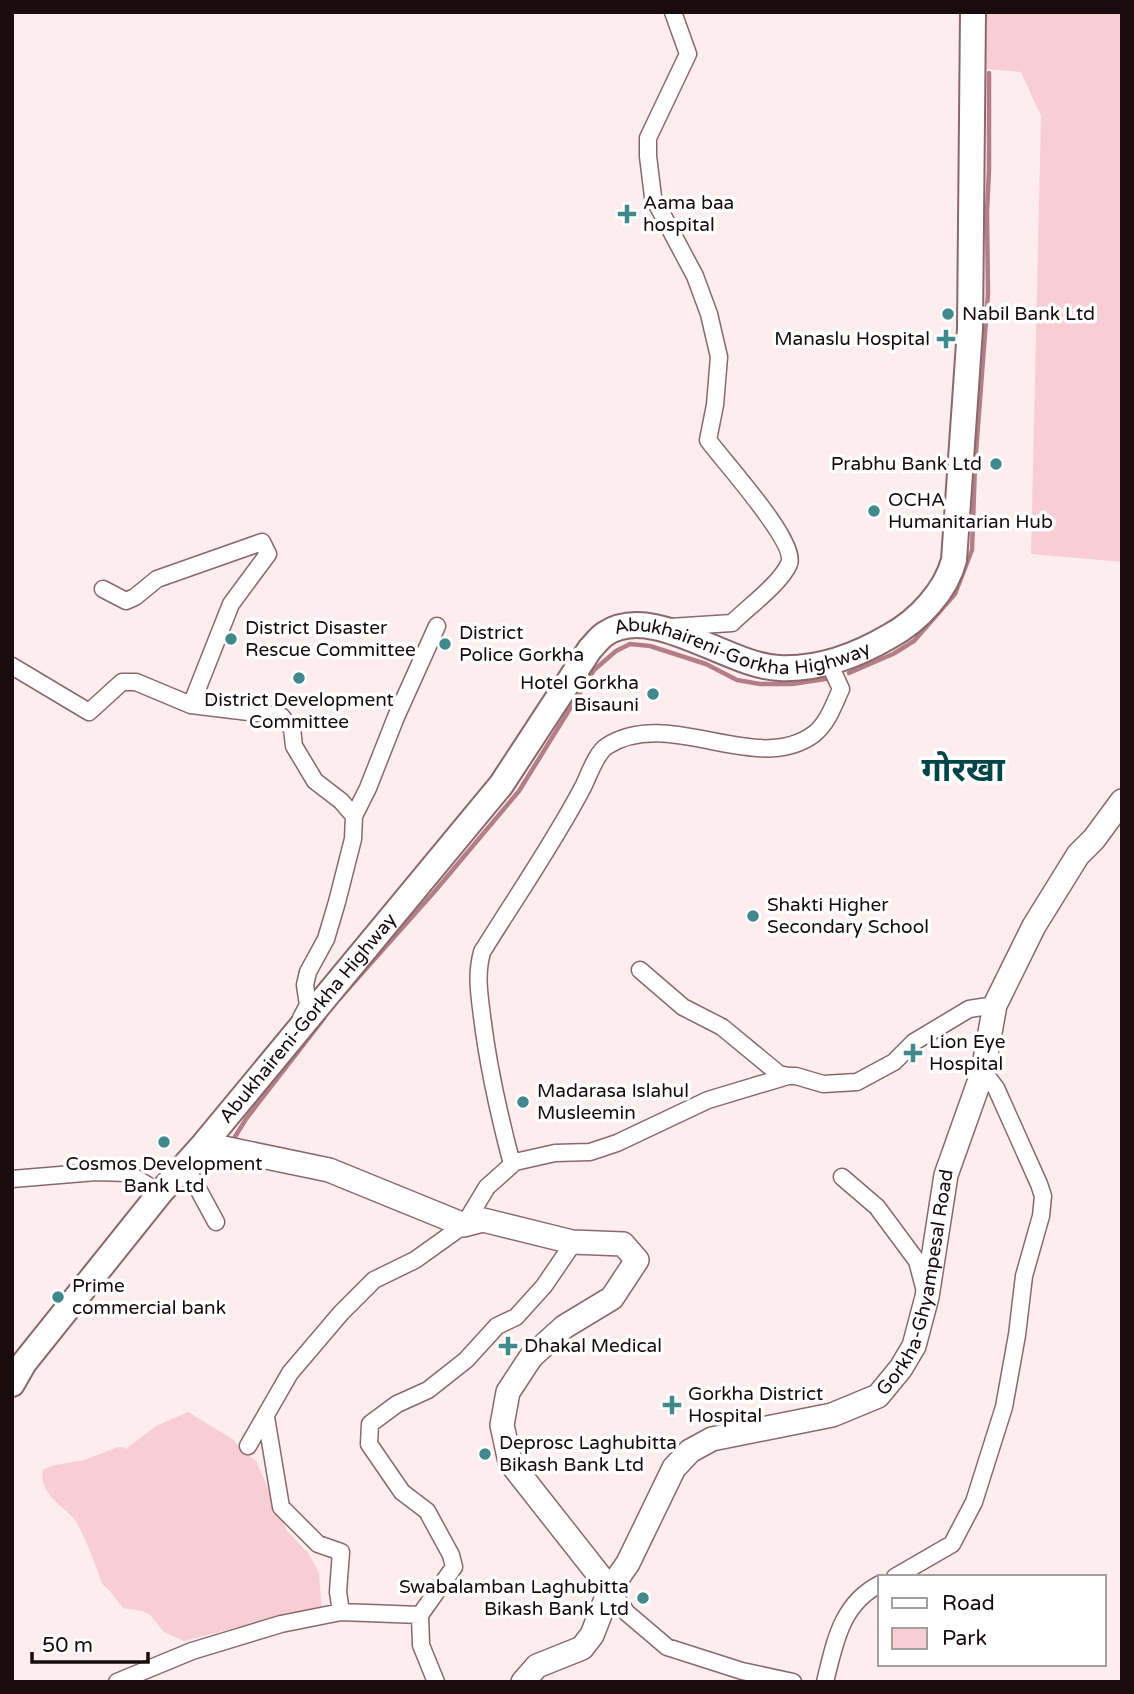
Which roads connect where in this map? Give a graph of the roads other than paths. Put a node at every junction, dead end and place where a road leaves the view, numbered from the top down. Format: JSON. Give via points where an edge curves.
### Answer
{"nodes":[{"id":1,"x":673,"y":12,"type":"edge"},
{"id":2,"x":973,"y":12,"type":"edge"},
{"id":3,"x":103,"y":589,"type":"dead end"},
{"id":4,"x":437,"y":626,"type":"dead end"},
{"id":5,"x":657,"y":628,"type":"junction"},
{"id":6,"x":829,"y":663,"type":"junction"},
{"id":7,"x":12,"y":666,"type":"edge"},
{"id":8,"x":191,"y":705,"type":"junction"},
{"id":9,"x":1122,"y":801,"type":"edge"},
{"id":10,"x":354,"y":816,"type":"junction"},
{"id":11,"x":640,"y":970,"type":"dead end"},
{"id":12,"x":995,"y":1005,"type":"junction"},
{"id":13,"x":290,"y":1039,"type":"junction"},
{"id":14,"x":984,"y":1070,"type":"junction"},
{"id":15,"x":788,"y":1076,"type":"junction"},
{"id":16,"x":204,"y":1144,"type":"junction"},
{"id":17,"x":512,"y":1164,"type":"junction"},
{"id":18,"x":185,"y":1165,"type":"junction"},
{"id":19,"x":842,"y":1177,"type":"dead end"},
{"id":20,"x":12,"y":1179,"type":"edge"},
{"id":21,"x":160,"y":1193,"type":"junction"},
{"id":22,"x":216,"y":1222,"type":"dead end"},
{"id":23,"x":464,"y":1225,"type":"junction"},
{"id":24,"x":574,"y":1242,"type":"junction"},
{"id":25,"x":927,"y":1297,"type":"junction"},
{"id":26,"x":12,"y":1384,"type":"edge"},
{"id":27,"x":266,"y":1418,"type":"junction"},
{"id":28,"x":248,"y":1446,"type":"dead end"},
{"id":29,"x":898,"y":1575,"type":"edge"},
{"id":30,"x":878,"y":1585,"type":"edge"},
{"id":31,"x":610,"y":1589,"type":"junction"},
{"id":32,"x":341,"y":1612,"type":"junction"},
{"id":33,"x":419,"y":1615,"type":"junction"},
{"id":34,"x":117,"y":1682,"type":"edge"},
{"id":35,"x":436,"y":1682,"type":"edge"},
{"id":36,"x":523,"y":1682,"type":"edge"},
{"id":37,"x":793,"y":1682,"type":"edge"},
{"id":38,"x":825,"y":1682,"type":"edge"}],
"edges":[{"from":1,"to":5,"type":"street","via":[[688,54],[648,138],[653,197],[695,276],[719,357],[708,440],[777,529],[789,549],[790,562],[732,623]]},
{"from":2,"to":6,"type":"main road","name":"Abukhaireni-Gorkha Highway","via":[[970,329],[954,560],[929,604],[904,629]]},
{"from":3,"to":8,"type":"street","via":[[125,601],[157,579],[262,542],[268,554],[231,604]]},
{"from":4,"to":10,"type":"street"},
{"from":5,"to":6,"type":"main road","name":"Abukhaireni-Gorkha Highway","via":[[747,662],[776,668]]},
{"from":5,"to":13,"type":"main road","name":"Abukhaireni-Gorkha Highway","via":[[621,626],[603,635],[501,785]]},
{"from":6,"to":17,"type":"street","via":[[841,689],[826,722],[790,746],[752,748],[650,733],[622,737],[603,748],[578,797],[482,951],[477,971],[486,1047]]},
{"from":7,"to":8,"type":"street","via":[[89,712],[122,682],[136,682]]},
{"from":8,"to":10,"type":"street","via":[[281,716],[292,729],[294,746],[315,781]]},
{"from":9,"to":12,"type":"street","name":"Gorkha-Ghyampesal Road","via":[[1078,855],[1034,926]]},
{"from":10,"to":13,"type":"street","via":[[353,839],[330,927],[308,972],[308,1005]]},
{"from":11,"to":15,"type":"street","via":[[683,1007],[722,1027],[779,1074]]},
{"from":12,"to":14,"type":"street","name":"Gorkha-Ghyampesal Road"},
{"from":12,"to":15,"type":"street","via":[[969,1009],[857,1082],[823,1084]]},
{"from":13,"to":16,"type":"main road","name":"Abukhaireni-Gorkha Highway"},
{"from":14,"to":25,"type":"street","name":"Gorkha-Ghyampesal Road","via":[[946,1175]]},
{"from":14,"to":29,"type":"street","via":[[1044,1196],[1041,1216],[1024,1276],[1004,1407],[974,1502],[952,1544]]},
{"from":15,"to":17,"type":"street","via":[[708,1100],[590,1152],[555,1153]]},
{"from":16,"to":18,"type":"main road","name":"Abukhaireni-Gorkha Highway"},
{"from":16,"to":23,"type":"street","via":[[329,1170]]},
{"from":17,"to":23,"type":"street","via":[[487,1187]]},
{"from":18,"to":21,"type":"main road","name":"Abukhaireni-Gorkha Highway"},
{"from":18,"to":22,"type":"street"},
{"from":19,"to":25,"type":"street","via":[[877,1208],[917,1261]]},
{"from":20,"to":21,"type":"street","via":[[128,1172]]},
{"from":21,"to":26,"type":"main road","name":"Abukhaireni-Gorkha Highway"},
{"from":23,"to":24,"type":"street","via":[[483,1220]]},
{"from":23,"to":27,"type":"street","via":[[415,1260],[374,1280],[290,1373]]},
{"from":24,"to":31,"type":"street","via":[[622,1244],[637,1260],[612,1298],[564,1327],[531,1357],[508,1392],[502,1425],[510,1462]]},
{"from":24,"to":33,"type":"street","via":[[516,1317],[497,1326],[466,1360],[428,1390],[397,1404],[370,1424],[369,1444],[402,1492],[427,1511],[451,1555],[454,1567]]},
{"from":25,"to":31,"type":"street","name":"Gorkha-Ghyampesal Road","via":[[914,1346],[878,1396],[832,1415],[712,1439],[690,1451],[674,1468],[628,1563]]},
{"from":27,"to":28,"type":"street"},
{"from":27,"to":32,"type":"street","via":[[281,1507],[318,1544],[341,1552]]},
{"from":30,"to":38,"type":"street","via":[[852,1606],[835,1640]]},
{"from":31,"to":36,"type":"street","name":"Gorkha-Ghyampesal Road","via":[[582,1648],[537,1666]]},
{"from":31,"to":37,"type":"street","via":[[627,1613],[667,1647]]},
{"from":32,"to":33,"type":"street"},
{"from":32,"to":34,"type":"street","via":[[281,1624],[192,1651]]},
{"from":33,"to":35,"type":"street","via":[[421,1645]]}]}
